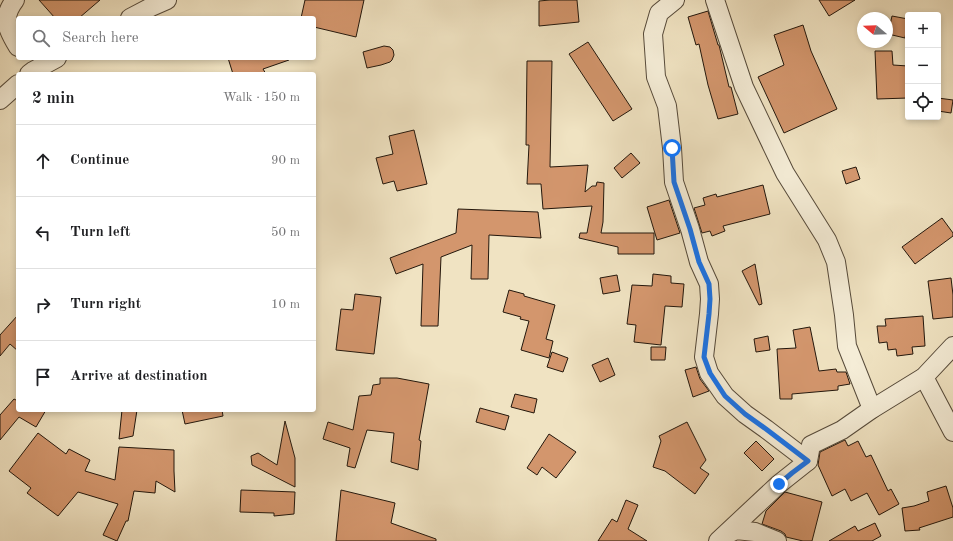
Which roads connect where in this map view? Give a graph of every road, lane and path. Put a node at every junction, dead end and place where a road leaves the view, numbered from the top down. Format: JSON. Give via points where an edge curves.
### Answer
{"nodes":[{"id":1,"x":15,"y":0,"type":"edge"},
{"id":2,"x":167,"y":0,"type":"edge"},
{"id":3,"x":675,"y":0,"type":"edge"},
{"id":4,"x":715,"y":0,"type":"edge"},
{"id":5,"x":134,"y":16,"type":"edge"},
{"id":6,"x":16,"y":44,"type":"edge"},
{"id":7,"x":51,"y":60,"type":"edge"},
{"id":8,"x":29,"y":68,"type":"edge"},
{"id":9,"x":16,"y":86,"type":"edge"},
{"id":10,"x":0,"y":100,"type":"edge"},
{"id":11,"x":953,"y":346,"type":"edge"},
{"id":12,"x":924,"y":377,"type":"junction"},
{"id":13,"x":872,"y":409,"type":"junction"},
{"id":14,"x":953,"y":432,"type":"edge"},
{"id":15,"x":808,"y":461,"type":"junction"},
{"id":16,"x":719,"y":539,"type":"edge"},
{"id":17,"x":777,"y":541,"type":"edge"}],
"edges":[{"from":1,"to":6,"type":"street","via":[[6,20]]},
{"from":2,"to":5,"type":"street"},
{"from":3,"to":15,"type":"street","via":[[659,13],[653,34],[656,77],[667,106],[674,182],[699,262],[709,284],[709,314],[704,357],[710,373],[725,396]]},
{"from":4,"to":13,"type":"street","via":[[744,86],[785,173],[827,240],[836,262],[847,346]]},
{"from":7,"to":8,"type":"street"},
{"from":9,"to":10,"type":"street"},
{"from":11,"to":12,"type":"street"},
{"from":12,"to":13,"type":"street"},
{"from":12,"to":14,"type":"street"},
{"from":13,"to":15,"type":"street","via":[[842,430],[811,445]]},
{"from":15,"to":16,"type":"street"},
{"from":16,"to":17,"type":"street","via":[[736,530],[755,532]]}]}
